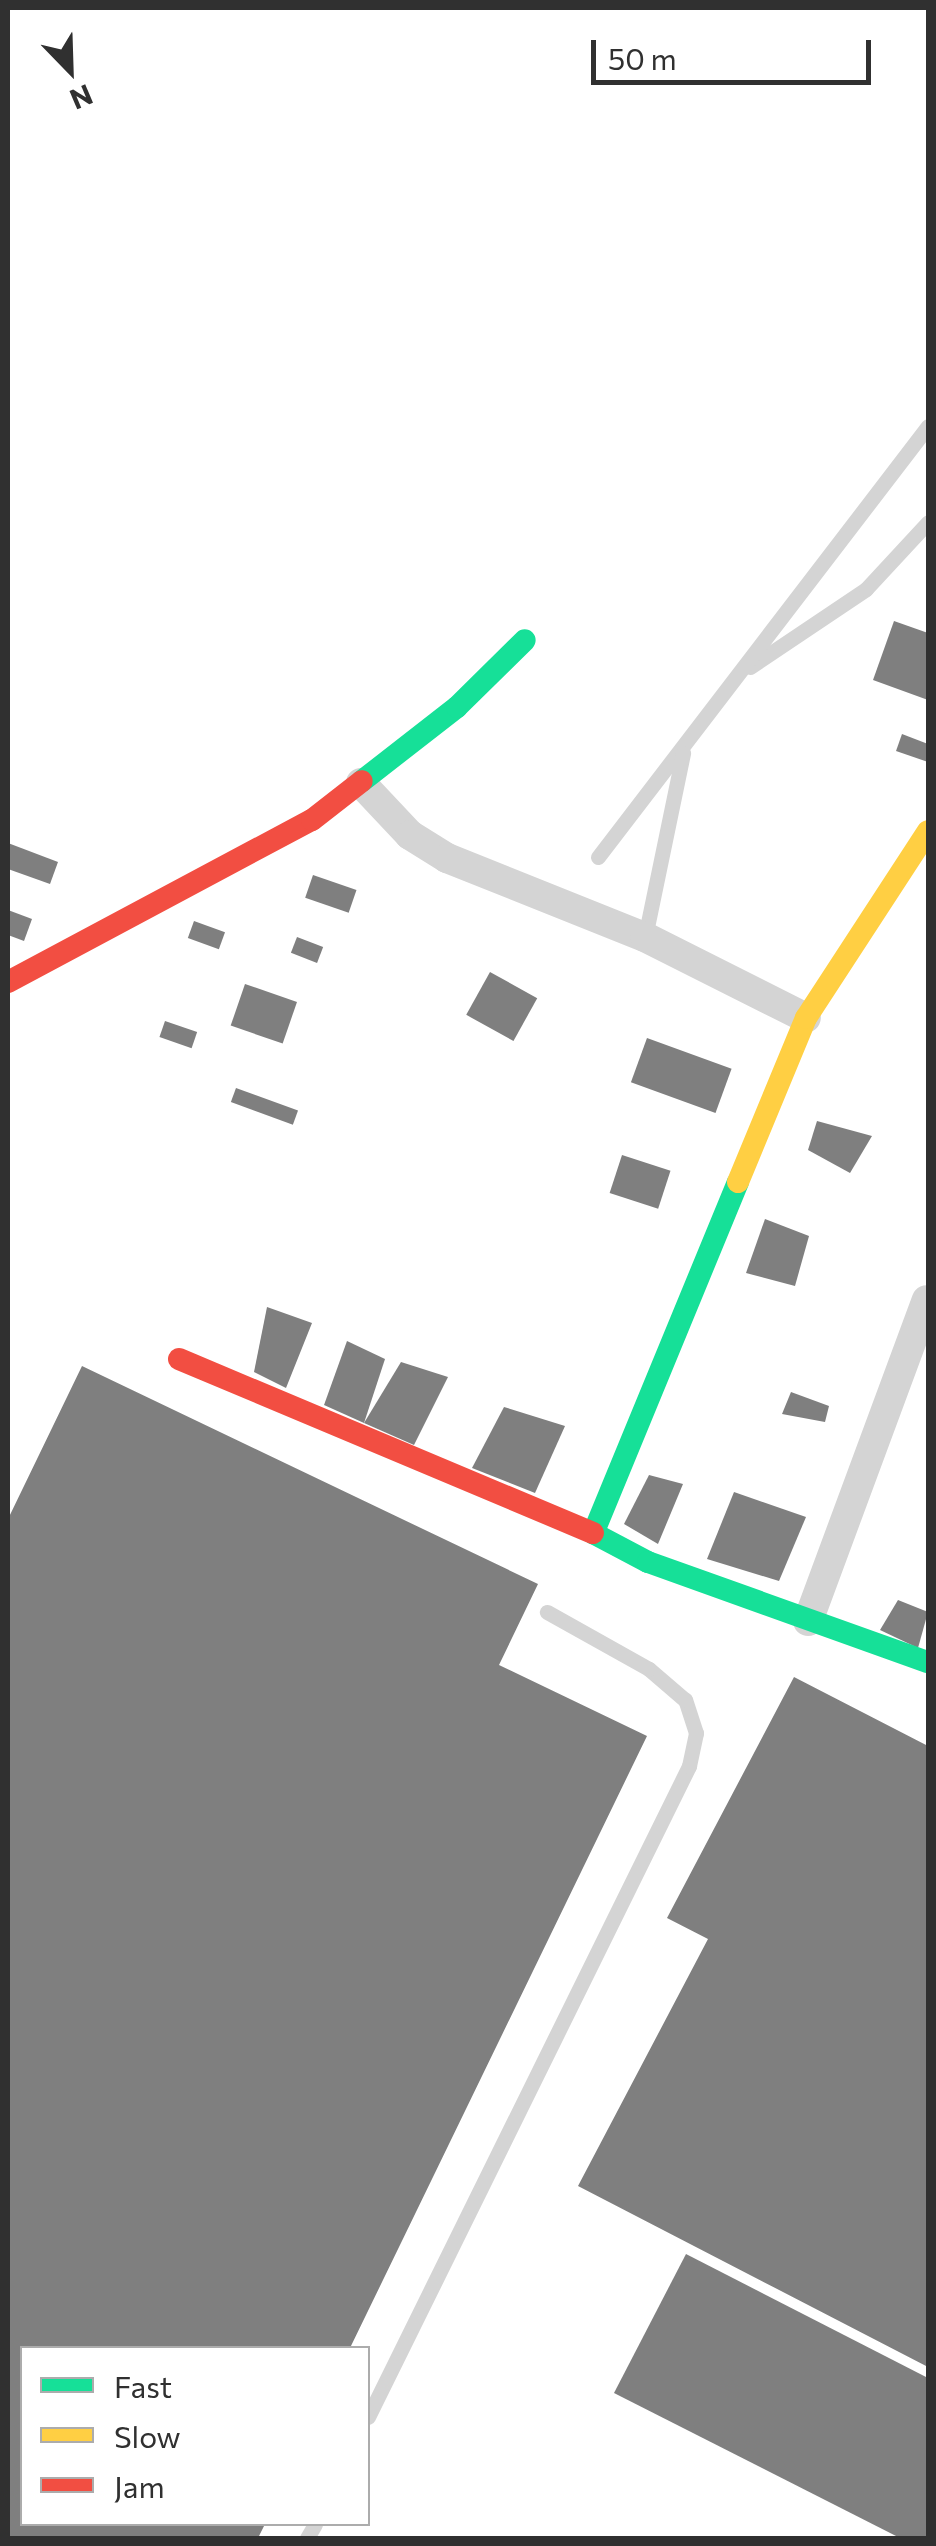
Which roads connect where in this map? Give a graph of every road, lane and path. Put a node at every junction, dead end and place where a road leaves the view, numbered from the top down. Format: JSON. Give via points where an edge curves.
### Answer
{"nodes":[{"id":1,"x":928,"y":426,"type":"edge"},
{"id":2,"x":928,"y":522,"type":"edge"},
{"id":3,"x":525,"y":640,"type":"dead end"},
{"id":4,"x":743,"y":672,"type":"junction"},
{"id":5,"x":684,"y":749,"type":"junction"},
{"id":6,"x":361,"y":783,"type":"junction"},
{"id":7,"x":928,"y":831,"type":"edge"},
{"id":8,"x":598,"y":857,"type":"dead end"},
{"id":9,"x":645,"y":937,"type":"junction"},
{"id":10,"x":8,"y":982,"type":"edge"},
{"id":11,"x":806,"y":1018,"type":"junction"},
{"id":12,"x":927,"y":1300,"type":"edge"},
{"id":13,"x":179,"y":1359,"type":"dead end"},
{"id":14,"x":593,"y":1533,"type":"junction"},
{"id":15,"x":546,"y":1612,"type":"dead end"},
{"id":16,"x":808,"y":1621,"type":"junction"},
{"id":17,"x":928,"y":1662,"type":"edge"},
{"id":18,"x":370,"y":2413,"type":"edge"}],
"edges":[{"from":1,"to":4,"type":"lane"},
{"from":2,"to":4,"type":"lane","via":[[866,588]]},
{"from":3,"to":6,"type":"street","via":[[457,707]]},
{"from":4,"to":5,"type":"lane"},
{"from":5,"to":8,"type":"lane"},
{"from":5,"to":9,"type":"lane"},
{"from":6,"to":9,"type":"street","via":[[410,834],[447,858]]},
{"from":6,"to":10,"type":"street","via":[[312,820]]},
{"from":7,"to":11,"type":"street"},
{"from":9,"to":11,"type":"street"},
{"from":11,"to":14,"type":"street"},
{"from":12,"to":16,"type":"street"},
{"from":13,"to":14,"type":"street"},
{"from":14,"to":16,"type":"street","via":[[648,1562]]},
{"from":15,"to":18,"type":"lane","via":[[649,1669],[685,1700],[696,1732],[690,1766]]},
{"from":16,"to":17,"type":"street"}]}
